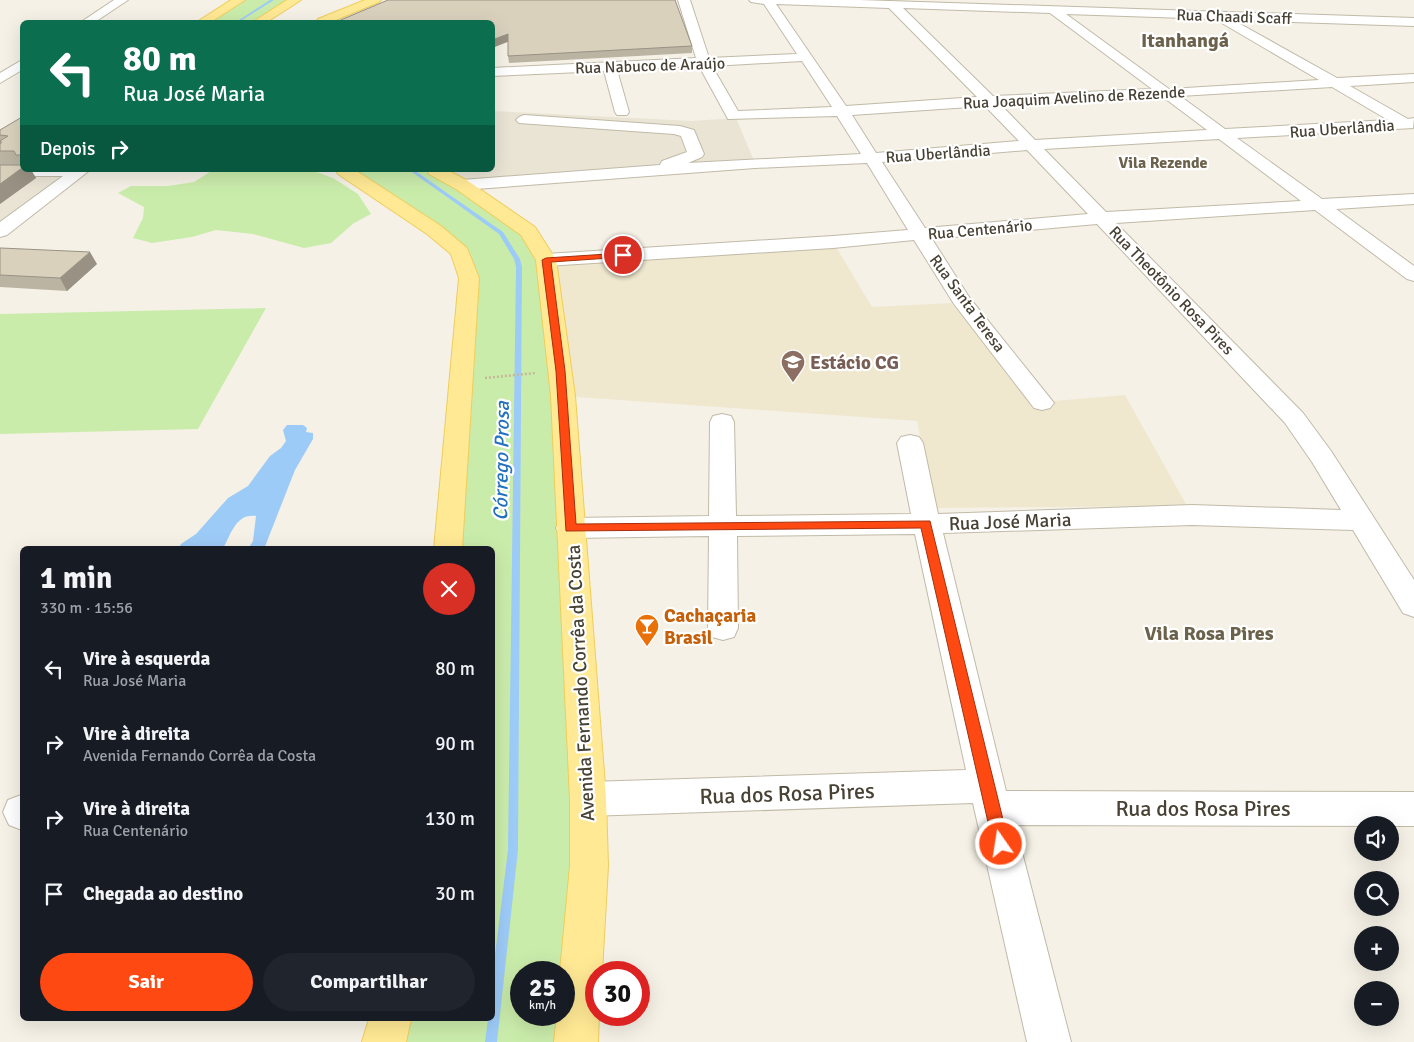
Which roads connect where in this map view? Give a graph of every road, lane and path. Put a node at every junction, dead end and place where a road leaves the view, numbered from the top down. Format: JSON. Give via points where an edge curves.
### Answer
{"nodes":[{"id":1,"x":122,"y":0,"type":"edge"},
{"id":2,"x":239,"y":0,"type":"edge"},
{"id":3,"x":295,"y":0,"type":"edge"},
{"id":4,"x":375,"y":0,"type":"edge"},
{"id":5,"x":684,"y":0,"type":"edge"},
{"id":6,"x":755,"y":0,"type":"edge"},
{"id":7,"x":767,"y":0,"type":"edge"},
{"id":8,"x":863,"y":2,"type":"edge"},
{"id":9,"x":893,"y":5,"type":"junction"},
{"id":10,"x":1053,"y":10,"type":"junction"},
{"id":11,"x":1217,"y":16,"type":"junction"},
{"id":12,"x":90,"y":20,"type":"edge"},
{"id":13,"x":206,"y":20,"type":"edge"},
{"id":14,"x":262,"y":20,"type":"edge"},
{"id":15,"x":327,"y":20,"type":"edge"},
{"id":16,"x":1389,"y":21,"type":"junction"},
{"id":17,"x":1414,"y":22,"type":"edge"},
{"id":18,"x":1414,"y":33,"type":"edge"},
{"id":19,"x":807,"y":57,"type":"junction"},
{"id":20,"x":704,"y":63,"type":"junction"},
{"id":21,"x":609,"y":66,"type":"junction"},
{"id":22,"x":14,"y":68,"type":"edge"},
{"id":23,"x":495,"y":72,"type":"edge"},
{"id":24,"x":1414,"y":78,"type":"edge"},
{"id":25,"x":0,"y":79,"type":"edge"},
{"id":26,"x":1334,"y":83,"type":"junction"},
{"id":27,"x":1167,"y":93,"type":"junction"},
{"id":28,"x":990,"y":101,"type":"junction"},
{"id":29,"x":842,"y":111,"type":"junction"},
{"id":30,"x":622,"y":112,"type":"dead end"},
{"id":31,"x":524,"y":120,"type":"dead end"},
{"id":32,"x":1412,"y":125,"type":"edge"},
{"id":33,"x":1224,"y":135,"type":"junction"},
{"id":34,"x":1032,"y":146,"type":"junction"},
{"id":35,"x":870,"y":158,"type":"junction"},
{"id":36,"x":0,"y":171,"type":"edge"},
{"id":37,"x":20,"y":171,"type":"edge"},
{"id":38,"x":650,"y":171,"type":"junction"},
{"id":39,"x":79,"y":172,"type":"edge"},
{"id":40,"x":347,"y":172,"type":"edge"},
{"id":41,"x":438,"y":172,"type":"edge"},
{"id":42,"x":462,"y":186,"type":"junction"},
{"id":43,"x":1414,"y":200,"type":"edge"},
{"id":44,"x":1320,"y":206,"type":"junction"},
{"id":45,"x":1103,"y":218,"type":"junction"},
{"id":46,"x":0,"y":231,"type":"edge"},
{"id":47,"x":919,"y":234,"type":"junction"},
{"id":48,"x":546,"y":260,"type":"junction"},
{"id":49,"x":1414,"y":275,"type":"edge"},
{"id":50,"x":560,"y":371,"type":"junction"},
{"id":51,"x":462,"y":381,"type":"junction"},
{"id":52,"x":1042,"y":402,"type":"dead end"},
{"id":53,"x":722,"y":422,"type":"dead end"},
{"id":54,"x":910,"y":443,"type":"dead end"},
{"id":55,"x":1360,"y":520,"type":"junction"},
{"id":56,"x":926,"y":524,"type":"junction"},
{"id":57,"x":723,"y":527,"type":"junction"},
{"id":58,"x":570,"y":528,"type":"junction"},
{"id":59,"x":448,"y":546,"type":"edge"},
{"id":60,"x":1414,"y":605,"type":"edge"},
{"id":61,"x":723,"y":628,"type":"dead end"},
{"id":62,"x":990,"y":797,"type":"junction"},
{"id":63,"x":588,"y":800,"type":"junction"},
{"id":64,"x":1414,"y":809,"type":"edge"},
{"id":65,"x":389,"y":1021,"type":"edge"},
{"id":66,"x":384,"y":1042,"type":"edge"},
{"id":67,"x":576,"y":1042,"type":"edge"},
{"id":68,"x":1049,"y":1042,"type":"edge"}],
"edges":[{"from":1,"to":12,"type":"street"},
{"from":2,"to":13,"type":"main road"},
{"from":3,"to":14,"type":"main road"},
{"from":4,"to":15,"type":"main road"},
{"from":5,"to":20,"type":"street"},
{"from":6,"to":7,"type":"street","name":"Rua Chaadi Scaff"},
{"from":7,"to":8,"type":"street","name":"Rua Chaadi Scaff"},
{"from":7,"to":19,"type":"street","name":"Rua Santa Teresa"},
{"from":8,"to":9,"type":"street","name":"Rua Chaadi Scaff"},
{"from":9,"to":10,"type":"street","name":"Rua Chaadi Scaff"},
{"from":9,"to":28,"type":"street","name":"Rua Theotônio Rosa Pires"},
{"from":10,"to":11,"type":"street","name":"Rua Chaadi Scaff"},
{"from":10,"to":27,"type":"street"},
{"from":11,"to":16,"type":"street","name":"Rua Chaadi Scaff","via":[[1281,13]]},
{"from":11,"to":26,"type":"street"},
{"from":16,"to":17,"type":"street","name":"Rua Chaadi Scaff"},
{"from":16,"to":18,"type":"street"},
{"from":19,"to":20,"type":"street","name":"Rua Nabuco de Araújo"},
{"from":19,"to":29,"type":"street","name":"Rua Santa Teresa"},
{"from":20,"to":21,"type":"street","name":"Rua Nabuco de Araújo"},
{"from":20,"to":29,"type":"street","name":"Rua Joaquim Avelino de Rezende","via":[[733,116]]},
{"from":21,"to":23,"type":"street","name":"Rua Nabuco de Araújo"},
{"from":21,"to":30,"type":"street"},
{"from":22,"to":25,"type":"street"},
{"from":24,"to":26,"type":"street","name":"Rua Joaquim Avelino de Rezende"},
{"from":26,"to":27,"type":"street","name":"Rua Joaquim Avelino de Rezende"},
{"from":26,"to":32,"type":"street"},
{"from":27,"to":28,"type":"street","name":"Rua Joaquim Avelino de Rezende"},
{"from":27,"to":33,"type":"street"},
{"from":28,"to":29,"type":"street","name":"Rua Joaquim Avelino de Rezende"},
{"from":28,"to":34,"type":"street","name":"Rua Theotônio Rosa Pires"},
{"from":29,"to":35,"type":"street","name":"Rua Santa Teresa"},
{"from":31,"to":38,"type":"street","via":[[675,128],[688,133],[696,154]]},
{"from":32,"to":33,"type":"street","name":"Rua Uberlândia"},
{"from":33,"to":34,"type":"street","name":"Rua Uberlândia"},
{"from":33,"to":44,"type":"street"},
{"from":34,"to":35,"type":"street","name":"Rua Uberlândia"},
{"from":34,"to":45,"type":"street","name":"Rua Theotônio Rosa Pires"},
{"from":35,"to":38,"type":"street","name":"Rua Uberlândia","via":[[755,162]]},
{"from":35,"to":47,"type":"street","name":"Rua Santa Teresa"},
{"from":36,"to":37,"type":"street"},
{"from":38,"to":42,"type":"street","name":"Rua Uberlândia"},
{"from":39,"to":46,"type":"street"},
{"from":40,"to":51,"type":"main road","via":[[434,230],[460,252],[469,278]]},
{"from":41,"to":42,"type":"main road","name":"Avenida Fernando Corrêa da Costa"},
{"from":42,"to":48,"type":"main road","name":"Avenida Fernando Corrêa da Costa","via":[[528,231]]},
{"from":43,"to":44,"type":"street","name":"Rua Centenário"},
{"from":44,"to":45,"type":"street","name":"Rua Centenário"},
{"from":44,"to":49,"type":"street"},
{"from":45,"to":47,"type":"street","name":"Rua Centenário"},
{"from":45,"to":55,"type":"street","name":"Rua Theotônio Rosa Pires","via":[[1294,418]]},
{"from":47,"to":48,"type":"street","name":"Rua Centenário"},
{"from":47,"to":52,"type":"street","name":"Rua Santa Teresa","via":[[961,300]]},
{"from":48,"to":50,"type":"main road","name":"Avenida Fernando Corrêa da Costa"},
{"from":50,"to":51,"type":"path"},
{"from":50,"to":58,"type":"main road","name":"Avenida Fernando Corrêa da Costa"},
{"from":51,"to":59,"type":"main road"},
{"from":53,"to":57,"type":"street"},
{"from":54,"to":56,"type":"street"},
{"from":55,"to":56,"type":"street","name":"Rua José Maria","via":[[1192,515]]},
{"from":55,"to":60,"type":"street","name":"Rua Theotônio Rosa Pires"},
{"from":56,"to":57,"type":"street","name":"Rua José Maria"},
{"from":56,"to":62,"type":"street"},
{"from":57,"to":58,"type":"street","name":"Rua José Maria"},
{"from":57,"to":61,"type":"street"},
{"from":58,"to":63,"type":"main road","name":"Avenida Fernando Corrêa da Costa"},
{"from":62,"to":63,"type":"street","name":"Rua dos Rosa Pires"},
{"from":62,"to":64,"type":"street","name":"Rua dos Rosa Pires"},
{"from":62,"to":68,"type":"street"},
{"from":63,"to":67,"type":"main road","name":"Avenida Fernando Corrêa da Costa","via":[[589,866]]},
{"from":65,"to":66,"type":"main road"}]}
